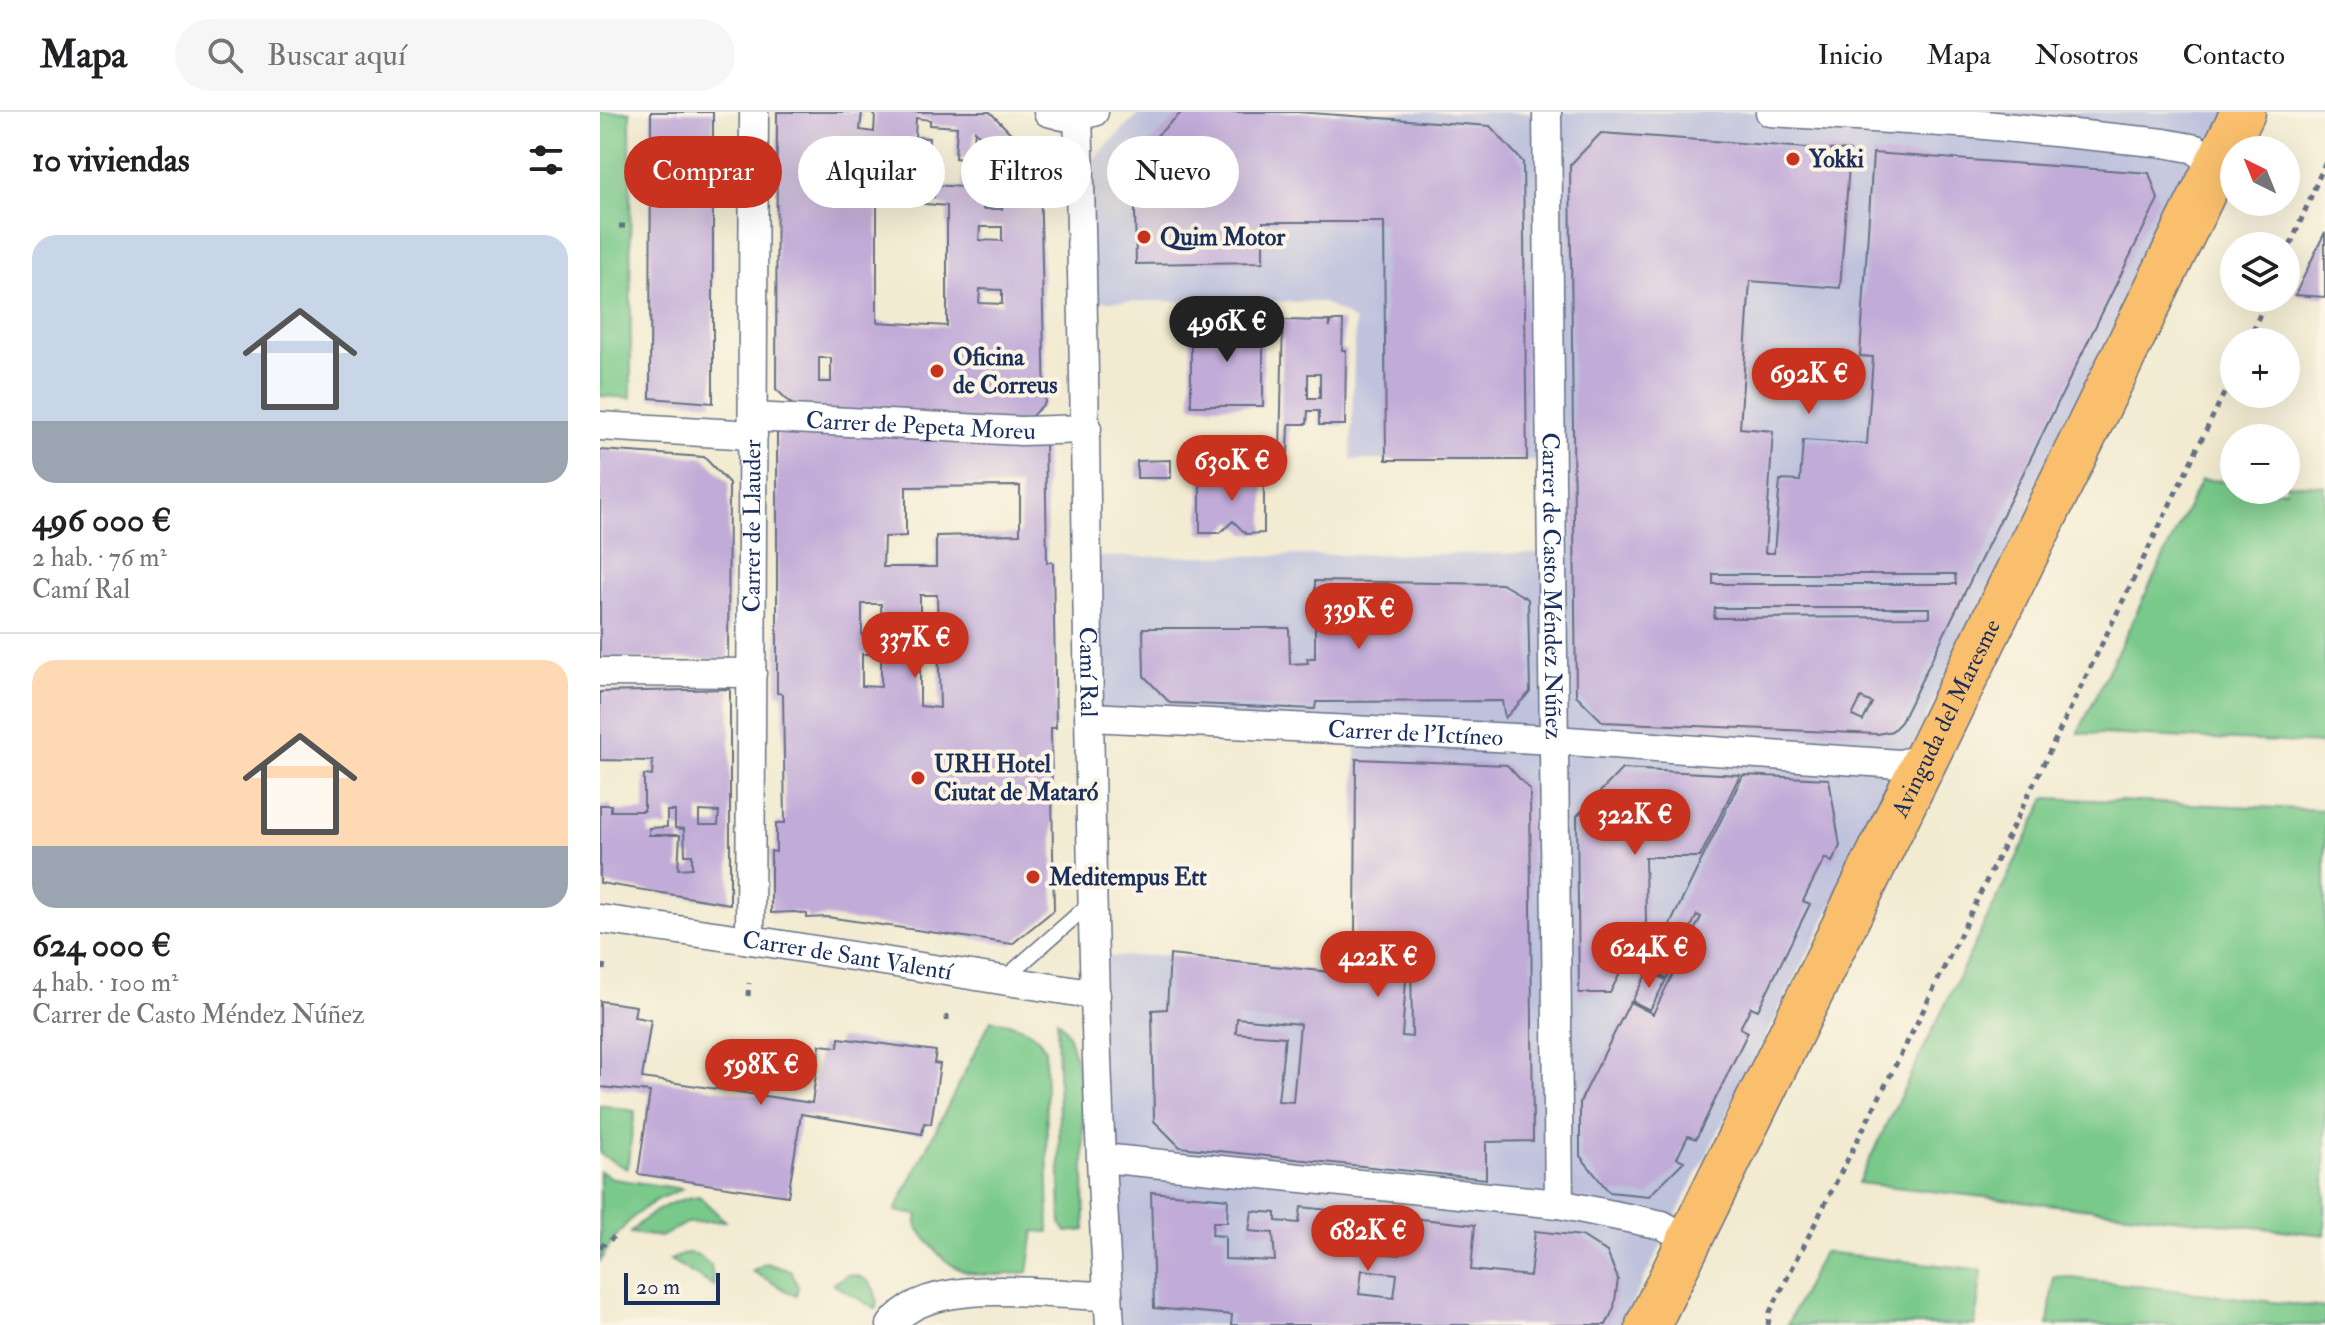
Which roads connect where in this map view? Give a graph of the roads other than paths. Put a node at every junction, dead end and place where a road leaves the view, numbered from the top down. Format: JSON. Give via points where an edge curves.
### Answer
{"nodes":[{"id":1,"x":754,"y":112,"type":"edge"},
{"id":2,"x":1048,"y":112,"type":"edge"},
{"id":3,"x":1547,"y":112,"type":"edge"},
{"id":4,"x":1770,"y":112,"type":"edge"},
{"id":5,"x":2243,"y":112,"type":"edge"},
{"id":6,"x":2276,"y":112,"type":"edge"},
{"id":7,"x":1086,"y":114,"type":"edge"},
{"id":8,"x":1975,"y":118,"type":"edge"},
{"id":9,"x":2237,"y":136,"type":"edge"},
{"id":10,"x":2264,"y":136,"type":"edge"},
{"id":11,"x":2220,"y":179,"type":"edge"},
{"id":12,"x":2220,"y":192,"type":"edge"},
{"id":13,"x":2220,"y":192,"type":"edge"},
{"id":14,"x":600,"y":426,"type":"edge"},
{"id":15,"x":753,"y":426,"type":"junction"},
{"id":16,"x":1087,"y":429,"type":"junction"},
{"id":17,"x":600,"y":672,"type":"edge"},
{"id":18,"x":752,"y":673,"type":"junction"},
{"id":19,"x":1090,"y":717,"type":"junction"},
{"id":20,"x":1554,"y":740,"type":"junction"},
{"id":21,"x":1930,"y":750,"type":"junction"},
{"id":22,"x":1093,"y":901,"type":"junction"},
{"id":23,"x":600,"y":919,"type":"edge"},
{"id":24,"x":750,"y":940,"type":"junction"},
{"id":25,"x":1003,"y":979,"type":"junction"},
{"id":26,"x":1096,"y":995,"type":"junction"},
{"id":27,"x":1102,"y":1158,"type":"junction"},
{"id":28,"x":1559,"y":1204,"type":"junction"},
{"id":29,"x":1684,"y":1251,"type":"junction"},
{"id":30,"x":1108,"y":1296,"type":"junction"},
{"id":31,"x":891,"y":1325,"type":"edge"},
{"id":32,"x":1110,"y":1325,"type":"edge"},
{"id":33,"x":1648,"y":1325,"type":"edge"},
{"id":34,"x":1680,"y":1325,"type":"edge"}],
"edges":[{"from":1,"to":15,"type":"street","name":"Carrer de Llauder"},
{"from":2,"to":7,"type":"street"},
{"from":3,"to":20,"type":"street","name":"Carrer de Casto Méndez Núñez"},
{"from":4,"to":8,"type":"street"},
{"from":5,"to":9,"type":"main road","name":"Avinguda del Maresme"},
{"from":6,"to":10,"type":"main road"},
{"from":7,"to":16,"type":"street","name":"Camí Ral"},
{"from":8,"to":11,"type":"street","via":[[2196,149]]},
{"from":12,"to":21,"type":"main road","name":"Avinguda del Maresme"},
{"from":13,"to":34,"type":"main road","name":"Avinguda del Maresme"},
{"from":14,"to":15,"type":"street","name":"Carrer de Pepeta Moreu"},
{"from":15,"to":16,"type":"street","name":"Carrer de Pepeta Moreu"},
{"from":15,"to":18,"type":"street","name":"Carrer de Llauder"},
{"from":16,"to":19,"type":"street","name":"Camí Ral"},
{"from":17,"to":18,"type":"street"},
{"from":18,"to":24,"type":"street","name":"Carrer de Llauder"},
{"from":19,"to":20,"type":"street","name":"Carrer de l'Ictíneo"},
{"from":19,"to":22,"type":"street","name":"Camí Ral"},
{"from":20,"to":21,"type":"street","name":"Carrer de l'Ictíneo","via":[[1900,764]]},
{"from":20,"to":28,"type":"street","name":"Carrer de Casto Méndez Núñez"},
{"from":21,"to":29,"type":"main road","name":"Avinguda del Maresme"},
{"from":22,"to":25,"type":"lane"},
{"from":22,"to":26,"type":"street","name":"Camí Ral"},
{"from":23,"to":24,"type":"street","name":"Carrer de Sant Valentí"},
{"from":24,"to":25,"type":"street","name":"Carrer de Sant Valentí"},
{"from":25,"to":26,"type":"street","name":"Carrer de Sant Valentí"},
{"from":26,"to":27,"type":"street","name":"Camí Ral"},
{"from":27,"to":28,"type":"street"},
{"from":27,"to":30,"type":"street","name":"Camí Ral"},
{"from":28,"to":29,"type":"street","via":[[1662,1225],[1675,1232]]},
{"from":29,"to":33,"type":"main road","name":"Avinguda del Maresme"},
{"from":30,"to":31,"type":"street","via":[[947,1293],[919,1303]]},
{"from":30,"to":32,"type":"street","name":"Camí Ral"}]}
